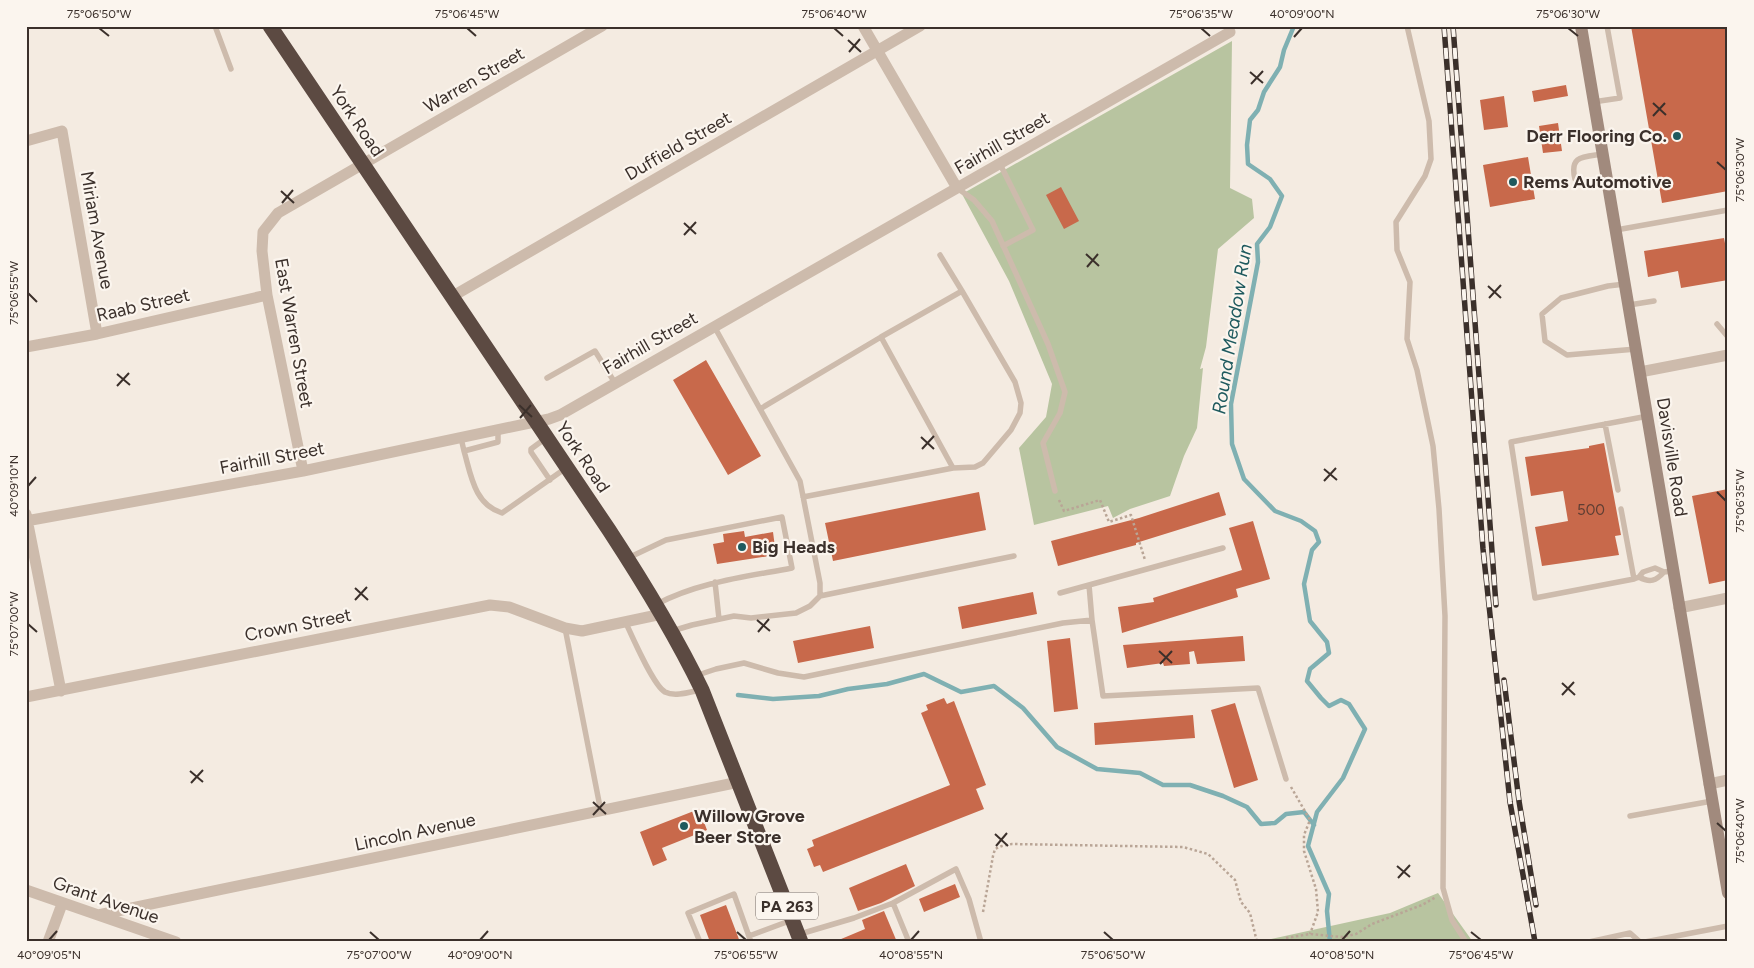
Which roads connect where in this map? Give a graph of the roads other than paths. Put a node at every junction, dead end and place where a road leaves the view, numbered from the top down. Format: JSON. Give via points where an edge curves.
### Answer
{"nodes":[{"id":1,"x":215,"y":26,"type":"edge"},
{"id":2,"x":602,"y":26,"type":"edge"},
{"id":3,"x":863,"y":26,"type":"edge"},
{"id":4,"x":920,"y":26,"type":"edge"},
{"id":5,"x":1407,"y":26,"type":"edge"},
{"id":6,"x":1580,"y":26,"type":"edge"},
{"id":7,"x":1608,"y":26,"type":"edge"},
{"id":8,"x":275,"y":28,"type":"edge"},
{"id":9,"x":1230,"y":32,"type":"dead end"},
{"id":10,"x":877,"y":51,"type":"junction"},
{"id":11,"x":231,"y":69,"type":"dead end"},
{"id":12,"x":1593,"y":102,"type":"junction"},
{"id":13,"x":26,"y":141,"type":"edge"},
{"id":14,"x":1603,"y":154,"type":"junction"},
{"id":15,"x":363,"y":163,"type":"junction"},
{"id":16,"x":1000,"y":164,"type":"junction"},
{"id":17,"x":1608,"y":182,"type":"junction"},
{"id":18,"x":957,"y":188,"type":"junction"},
{"id":19,"x":1728,"y":210,"type":"edge"},
{"id":20,"x":1616,"y":230,"type":"junction"},
{"id":21,"x":1003,"y":246,"type":"junction"},
{"id":22,"x":940,"y":255,"type":"dead end"},
{"id":23,"x":1625,"y":284,"type":"junction"},
{"id":24,"x":962,"y":291,"type":"junction"},
{"id":25,"x":266,"y":295,"type":"junction"},
{"id":26,"x":453,"y":296,"type":"junction"},
{"id":27,"x":1654,"y":301,"type":"dead end"},
{"id":28,"x":1629,"y":305,"type":"junction"},
{"id":29,"x":1717,"y":324,"type":"dead end"},
{"id":30,"x":714,"y":326,"type":"junction"},
{"id":31,"x":97,"y":334,"type":"junction"},
{"id":32,"x":881,"y":337,"type":"junction"},
{"id":33,"x":1728,"y":337,"type":"edge"},
{"id":34,"x":26,"y":348,"type":"edge"},
{"id":35,"x":1636,"y":349,"type":"junction"},
{"id":36,"x":1728,"y":355,"type":"edge"},
{"id":37,"x":1640,"y":372,"type":"junction"},
{"id":38,"x":547,"y":378,"type":"dead end"},
{"id":39,"x":615,"y":383,"type":"junction"},
{"id":40,"x":760,"y":409,"type":"junction"},
{"id":41,"x":1648,"y":416,"type":"junction"},
{"id":42,"x":537,"y":422,"type":"junction"},
{"id":43,"x":1606,"y":424,"type":"junction"},
{"id":44,"x":498,"y":430,"type":"junction"},
{"id":45,"x":461,"y":438,"type":"junction"},
{"id":46,"x":547,"y":438,"type":"junction"},
{"id":47,"x":464,"y":451,"type":"junction"},
{"id":48,"x":567,"y":467,"type":"junction"},
{"id":49,"x":953,"y":468,"type":"junction"},
{"id":50,"x":303,"y":471,"type":"junction"},
{"id":51,"x":550,"y":480,"type":"junction"},
{"id":52,"x":1618,"y":490,"type":"dead end"},
{"id":53,"x":1055,"y":491,"type":"road end"},
{"id":54,"x":803,"y":497,"type":"junction"},
{"id":55,"x":1621,"y":509,"type":"dead end"},
{"id":56,"x":27,"y":518,"type":"edge"},
{"id":57,"x":1223,"y":548,"type":"dead end"},
{"id":58,"x":1014,"y":556,"type":"dead end"},
{"id":59,"x":628,"y":558,"type":"junction"},
{"id":60,"x":1669,"y":572,"type":"junction"},
{"id":61,"x":1637,"y":578,"type":"junction"},
{"id":62,"x":714,"y":582,"type":"junction"},
{"id":63,"x":1089,"y":585,"type":"junction"},
{"id":64,"x":1060,"y":593,"type":"dead end"},
{"id":65,"x":820,"y":596,"type":"junction"},
{"id":66,"x":1728,"y":598,"type":"edge"},
{"id":67,"x":1679,"y":608,"type":"junction"},
{"id":68,"x":659,"y":609,"type":"junction"},
{"id":69,"x":719,"y":619,"type":"junction"},
{"id":70,"x":1092,"y":620,"type":"junction"},
{"id":71,"x":625,"y":621,"type":"junction"},
{"id":72,"x":566,"y":628,"type":"junction"},
{"id":73,"x":672,"y":632,"type":"junction"},
{"id":74,"x":699,"y":683,"type":"junction"},
{"id":75,"x":62,"y":691,"type":"junction"},
{"id":76,"x":26,"y":697,"type":"edge"},
{"id":77,"x":1286,"y":779,"type":"road end"},
{"id":78,"x":1728,"y":780,"type":"edge"},
{"id":79,"x":739,"y":782,"type":"junction"},
{"id":80,"x":1709,"y":784,"type":"junction"},
{"id":81,"x":1712,"y":802,"type":"junction"},
{"id":82,"x":601,"y":812,"type":"junction"},
{"id":83,"x":1630,"y":816,"type":"dead end"},
{"id":84,"x":1726,"y":877,"type":"edge"},
{"id":85,"x":26,"y":890,"type":"edge"},
{"id":86,"x":1728,"y":893,"type":"edge"},
{"id":87,"x":893,"y":903,"type":"junction"},
{"id":88,"x":62,"y":904,"type":"junction"},
{"id":89,"x":98,"y":915,"type":"junction"},
{"id":90,"x":792,"y":920,"type":"junction"},
{"id":91,"x":1728,"y":926,"type":"edge"},
{"id":92,"x":800,"y":938,"type":"edge"},
{"id":93,"x":750,"y":939,"type":"edge"},
{"id":94,"x":48,"y":942,"type":"edge"},
{"id":95,"x":176,"y":942,"type":"edge"},
{"id":96,"x":700,"y":942,"type":"edge"},
{"id":97,"x":909,"y":942,"type":"edge"},
{"id":98,"x":981,"y":942,"type":"edge"},
{"id":99,"x":1466,"y":942,"type":"edge"},
{"id":100,"x":1588,"y":942,"type":"edge"},
{"id":101,"x":1640,"y":942,"type":"edge"},
{"id":102,"x":1646,"y":942,"type":"edge"}],
"edges":[{"from":1,"to":11,"type":"lane"},
{"from":2,"to":15,"type":"street","name":"Warren Street"},
{"from":3,"to":10,"type":"street"},
{"from":4,"to":10,"type":"street","name":"Duffield Street"},
{"from":5,"to":99,"type":"lane","via":[[1429,121],[1431,159],[1425,176],[1396,222],[1397,250],[1410,282],[1407,339],[1433,446],[1439,509],[1445,616],[1443,888],[1452,920]]},
{"from":6,"to":12,"type":"street","name":"Davisville Road"},
{"from":7,"to":12,"type":"lane","via":[[1620,98]]},
{"from":8,"to":15,"type":"highway","name":"York Road","number":"PA 263"},
{"from":9,"to":16,"type":"street","name":"Fairhill Street"},
{"from":10,"to":18,"type":"street"},
{"from":10,"to":26,"type":"street","name":"Duffield Street"},
{"from":12,"to":14,"type":"street","name":"Davisville Road"},
{"from":13,"to":31,"type":"street","name":"Miriam Avenue","via":[[62,132]]},
{"from":14,"to":17,"type":"street","name":"Davisville Road"},
{"from":14,"to":17,"type":"lane","via":[[1578,158],[1573,170],[1575,179],[1581,184]]},
{"from":15,"to":25,"type":"street","name":"East Warren Street","via":[[278,212],[263,232]]},
{"from":15,"to":26,"type":"highway","name":"York Road","number":"PA 263"},
{"from":16,"to":18,"type":"street","name":"Fairhill Street"},
{"from":16,"to":21,"type":"lane","via":[[1033,230]]},
{"from":17,"to":20,"type":"street","name":"Davisville Road"},
{"from":18,"to":21,"type":"lane","via":[[974,200],[992,221]]},
{"from":18,"to":30,"type":"street","name":"Fairhill Street"},
{"from":19,"to":20,"type":"lane"},
{"from":20,"to":23,"type":"street","name":"Davisville Road"},
{"from":21,"to":53,"type":"lane","via":[[1048,344],[1065,392],[1060,413],[1043,443]]},
{"from":22,"to":24,"type":"lane"},
{"from":23,"to":28,"type":"street","name":"Davisville Road"},
{"from":23,"to":35,"type":"lane","via":[[1561,298],[1542,314],[1545,341],[1567,355]]},
{"from":24,"to":32,"type":"lane"},
{"from":24,"to":49,"type":"lane","via":[[1015,382],[1021,403],[1020,413],[1011,430],[983,463],[975,467]]},
{"from":25,"to":31,"type":"street","name":"Raab Street"},
{"from":25,"to":50,"type":"street","name":"East Warren Street"},
{"from":26,"to":42,"type":"highway","name":"York Road","number":"PA 263"},
{"from":27,"to":28,"type":"lane"},
{"from":28,"to":35,"type":"street","name":"Davisville Road"},
{"from":29,"to":33,"type":"lane"},
{"from":30,"to":39,"type":"street","name":"Fairhill Street"},
{"from":30,"to":40,"type":"lane"},
{"from":31,"to":34,"type":"street","name":"Raab Street"},
{"from":32,"to":40,"type":"lane"},
{"from":32,"to":49,"type":"lane"},
{"from":35,"to":37,"type":"street","name":"Davisville Road"},
{"from":36,"to":37,"type":"street"},
{"from":37,"to":41,"type":"street","name":"Davisville Road"},
{"from":38,"to":39,"type":"lane","via":[[596,351]]},
{"from":39,"to":42,"type":"street","name":"Fairhill Street","via":[[560,415]]},
{"from":40,"to":54,"type":"lane","via":[[800,481]]},
{"from":41,"to":43,"type":"lane"},
{"from":41,"to":60,"type":"street","name":"Davisville Road"},
{"from":42,"to":44,"type":"street","name":"Fairhill Street"},
{"from":42,"to":46,"type":"highway","name":"York Road","number":"PA 263"},
{"from":43,"to":52,"type":"lane"},
{"from":43,"to":61,"type":"lane","via":[[1511,442],[1535,598]]},
{"from":44,"to":45,"type":"street","name":"Fairhill Street"},
{"from":44,"to":47,"type":"lane","via":[[498,442]]},
{"from":45,"to":47,"type":"lane"},
{"from":45,"to":50,"type":"street","name":"Fairhill Street"},
{"from":46,"to":48,"type":"highway","name":"York Road","number":"PA 263"},
{"from":46,"to":51,"type":"lane","via":[[531,452]]},
{"from":47,"to":51,"type":"lane","via":[[475,492],[498,511],[502,512]]},
{"from":48,"to":51,"type":"lane"},
{"from":48,"to":59,"type":"highway","name":"York Road","number":"PA 263"},
{"from":49,"to":54,"type":"lane"},
{"from":50,"to":56,"type":"street","name":"Fairhill Street"},
{"from":54,"to":65,"type":"lane"},
{"from":55,"to":61,"type":"lane"},
{"from":56,"to":75,"type":"street"},
{"from":57,"to":63,"type":"lane"},
{"from":58,"to":65,"type":"lane"},
{"from":59,"to":62,"type":"lane","via":[[666,540],[782,517],[792,568]]},
{"from":59,"to":68,"type":"highway","name":"York Road","number":"PA 263"},
{"from":60,"to":61,"type":"lane","via":[[1657,580]]},
{"from":60,"to":61,"type":"lane","via":[[1655,568]]},
{"from":60,"to":67,"type":"street","name":"Davisville Road"},
{"from":62,"to":68,"type":"lane","via":[[675,595]]},
{"from":62,"to":69,"type":"lane"},
{"from":63,"to":64,"type":"lane"},
{"from":63,"to":70,"type":"lane"},
{"from":65,"to":69,"type":"lane","via":[[810,606],[796,612]]},
{"from":66,"to":67,"type":"street"},
{"from":67,"to":80,"type":"street","name":"Davisville Road"},
{"from":68,"to":71,"type":"street","name":"Crown Street"},
{"from":68,"to":73,"type":"highway","name":"York Road","number":"PA 263"},
{"from":69,"to":73,"type":"lane"},
{"from":70,"to":74,"type":"lane","via":[[1063,623],[804,677],[744,663],[716,669]]},
{"from":70,"to":77,"type":"lane","via":[[1103,696],[1258,688]]},
{"from":71,"to":72,"type":"street","name":"Crown Street","via":[[582,631]]},
{"from":71,"to":74,"type":"lane","via":[[657,684],[666,692],[676,694]]},
{"from":72,"to":75,"type":"street","name":"Crown Street","via":[[509,607],[490,605]]},
{"from":72,"to":82,"type":"lane"},
{"from":73,"to":74,"type":"highway","name":"York Road","number":"PA 263"},
{"from":74,"to":79,"type":"highway","name":"York Road","number":"PA 263"},
{"from":75,"to":76,"type":"street","name":"Crown Street"},
{"from":78,"to":80,"type":"street"},
{"from":79,"to":82,"type":"street","name":"Lincoln Avenue"},
{"from":79,"to":90,"type":"highway","name":"York Road","number":"PA 263"},
{"from":80,"to":81,"type":"street","name":"Davisville Road"},
{"from":81,"to":83,"type":"lane"},
{"from":81,"to":84,"type":"street","name":"Davisville Road"},
{"from":82,"to":89,"type":"street","name":"Lincoln Avenue"},
{"from":84,"to":86,"type":"street","name":"Davisville Road"},
{"from":85,"to":88,"type":"street","name":"Grant Avenue"},
{"from":87,"to":92,"type":"lane"},
{"from":87,"to":97,"type":"lane"},
{"from":87,"to":98,"type":"lane","via":[[956,869],[969,899]]},
{"from":88,"to":89,"type":"street","name":"Grant Avenue"},
{"from":88,"to":94,"type":"street"},
{"from":89,"to":95,"type":"street","name":"Grant Avenue"},
{"from":90,"to":92,"type":"highway","name":"York Road","number":"PA 263"},
{"from":90,"to":93,"type":"lane"},
{"from":91,"to":102,"type":"lane"},
{"from":93,"to":96,"type":"lane","via":[[734,894],[688,913]]},
{"from":100,"to":101,"type":"lane","via":[[1630,933]]}]}
